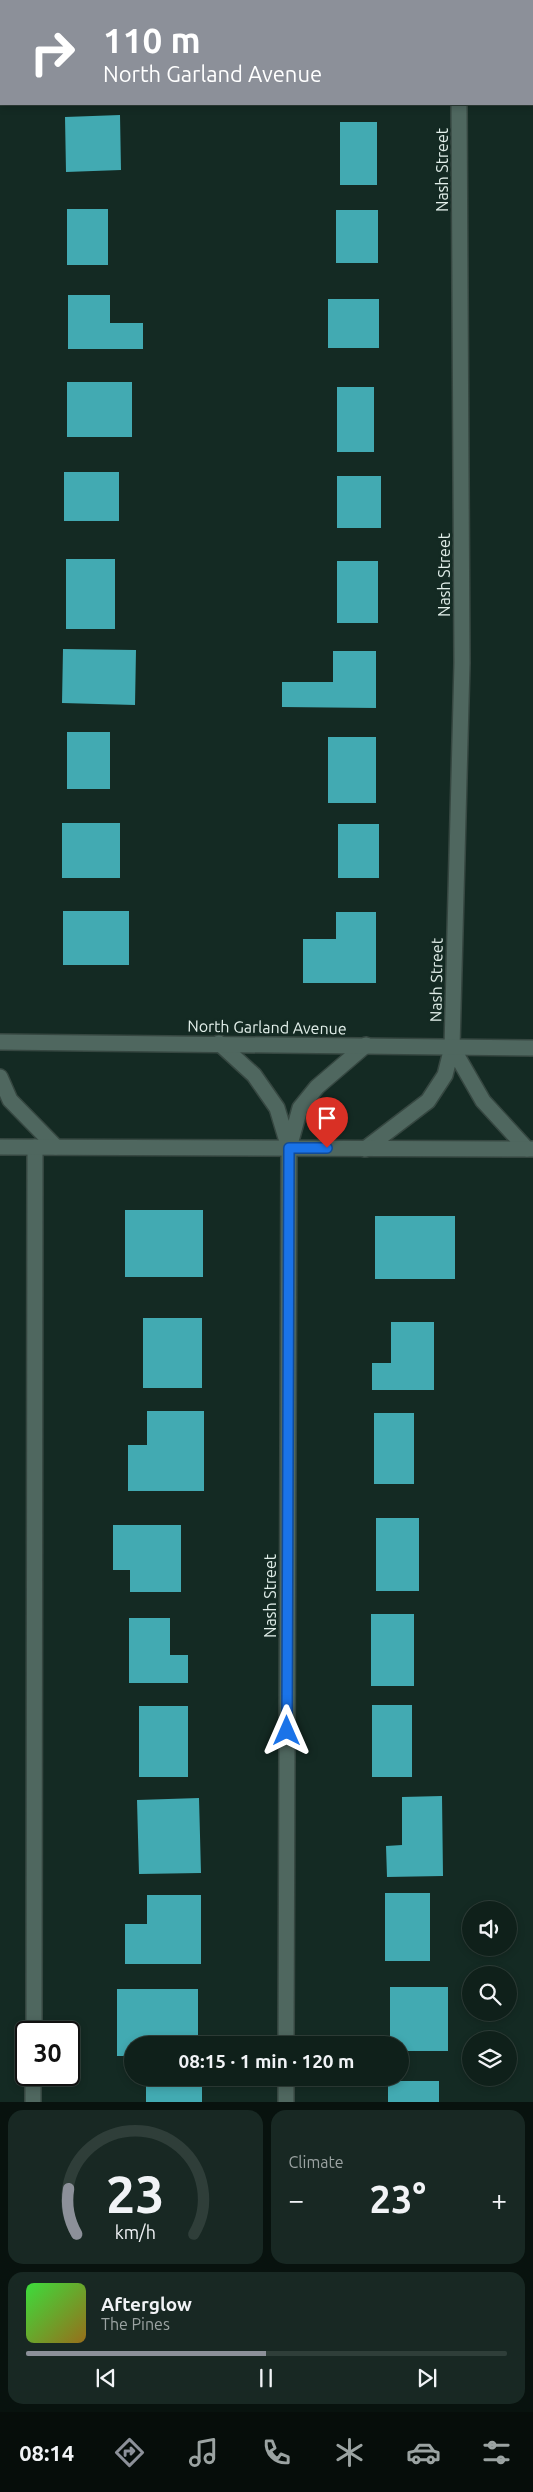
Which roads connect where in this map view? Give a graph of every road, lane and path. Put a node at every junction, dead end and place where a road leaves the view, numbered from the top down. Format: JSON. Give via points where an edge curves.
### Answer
{"nodes":[{"id":1,"x":459,"y":105,"type":"edge"},
{"id":2,"x":0,"y":1042,"type":"edge"},
{"id":3,"x":219,"y":1043,"type":"junction"},
{"id":4,"x":366,"y":1046,"type":"junction"},
{"id":5,"x":452,"y":1047,"type":"junction"},
{"id":6,"x":533,"y":1048,"type":"edge"},
{"id":7,"x":0,"y":1077,"type":"edge"},
{"id":8,"x":0,"y":1146,"type":"edge"},
{"id":9,"x":35,"y":1147,"type":"junction"},
{"id":10,"x":56,"y":1147,"type":"junction"},
{"id":11,"x":289,"y":1148,"type":"junction"},
{"id":12,"x":366,"y":1149,"type":"junction"},
{"id":13,"x":530,"y":1149,"type":"edge"},
{"id":14,"x":34,"y":2021,"type":"edge"},
{"id":15,"x":286,"y":2036,"type":"edge"},
{"id":16,"x":33,"y":2086,"type":"edge"},
{"id":17,"x":286,"y":2086,"type":"edge"},
{"id":18,"x":33,"y":2102,"type":"edge"},
{"id":19,"x":286,"y":2102,"type":"edge"}],
"edges":[{"from":1,"to":5,"type":"street","name":"Nash Street","via":[[462,663]]},
{"from":2,"to":3,"type":"street","name":"North Garland Avenue"},
{"from":3,"to":4,"type":"street","name":"North Garland Avenue"},
{"from":3,"to":11,"type":"street","name":"Nash Street","via":[[254,1075],[276,1108]]},
{"from":4,"to":5,"type":"street","name":"North Garland Avenue"},
{"from":4,"to":11,"type":"street","name":"Nash Street","via":[[317,1087],[300,1108]]},
{"from":5,"to":6,"type":"street","name":"North Garland Avenue"},
{"from":5,"to":12,"type":"street","name":"Nash Street","via":[[445,1075],[428,1101]]},
{"from":5,"to":13,"type":"street","via":[[483,1101]]},
{"from":7,"to":10,"type":"street","via":[[10,1100]]},
{"from":8,"to":9,"type":"street"},
{"from":9,"to":10,"type":"street"},
{"from":9,"to":14,"type":"street"},
{"from":10,"to":11,"type":"street"},
{"from":11,"to":12,"type":"street"},
{"from":11,"to":15,"type":"street","name":"Nash Street"},
{"from":12,"to":13,"type":"street"},
{"from":16,"to":18,"type":"street"},
{"from":17,"to":19,"type":"street"}]}
